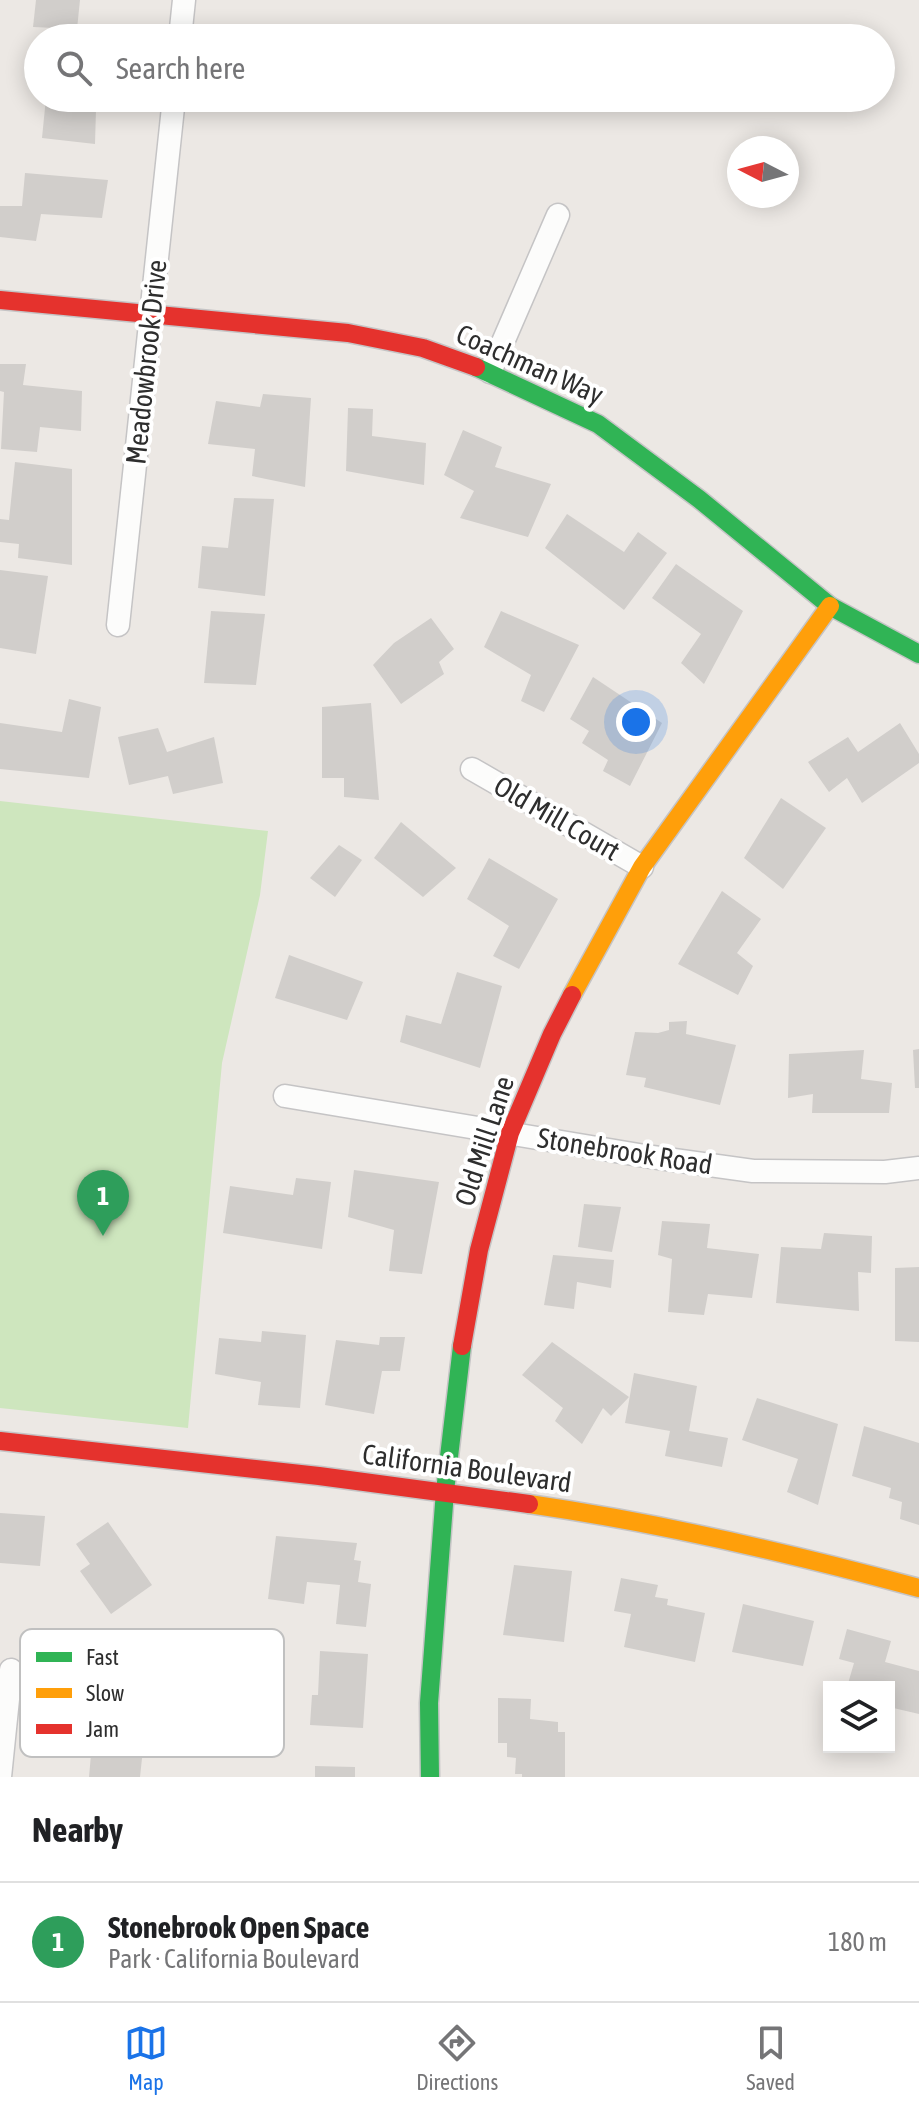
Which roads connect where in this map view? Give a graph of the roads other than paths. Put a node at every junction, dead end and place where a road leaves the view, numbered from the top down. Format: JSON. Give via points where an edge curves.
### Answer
{"nodes":[{"id":1,"x":184,"y":0,"type":"edge"},
{"id":2,"x":181,"y":24,"type":"edge"},
{"id":3,"x":173,"y":112,"type":"edge"},
{"id":4,"x":558,"y":215,"type":"dead end"},
{"id":5,"x":0,"y":300,"type":"edge"},
{"id":6,"x":151,"y":314,"type":"junction"},
{"id":7,"x":490,"y":372,"type":"junction"},
{"id":8,"x":830,"y":606,"type":"junction"},
{"id":9,"x":118,"y":625,"type":"dead end"},
{"id":10,"x":919,"y":654,"type":"edge"},
{"id":11,"x":472,"y":769,"type":"dead end"},
{"id":12,"x":642,"y":867,"type":"junction"},
{"id":13,"x":285,"y":1096,"type":"dead end"},
{"id":14,"x":510,"y":1133,"type":"junction"},
{"id":15,"x":919,"y":1168,"type":"edge"},
{"id":16,"x":0,"y":1441,"type":"edge"},
{"id":17,"x":445,"y":1491,"type":"junction"},
{"id":18,"x":919,"y":1588,"type":"edge"},
{"id":19,"x":11,"y":1670,"type":"dead end"},
{"id":20,"x":0,"y":1777,"type":"edge"},
{"id":21,"x":430,"y":1777,"type":"edge"}],
"edges":[{"from":1,"to":2,"type":"street"},
{"from":3,"to":6,"type":"street","name":"Meadowbrook Drive"},
{"from":4,"to":7,"type":"street"},
{"from":5,"to":6,"type":"street","name":"Coachman Way"},
{"from":6,"to":7,"type":"street","name":"Coachman Way","via":[[348,333],[423,348]]},
{"from":6,"to":9,"type":"street","name":"Meadowbrook Drive"},
{"from":7,"to":8,"type":"street","name":"Coachman Way","via":[[598,424]]},
{"from":8,"to":10,"type":"street","name":"Coachman Way"},
{"from":8,"to":12,"type":"street","name":"Old Mill Lane"},
{"from":11,"to":12,"type":"street","name":"Old Mill Court"},
{"from":12,"to":14,"type":"street","name":"Old Mill Lane","via":[[552,1034]]},
{"from":13,"to":14,"type":"street","name":"Stonebrook Road"},
{"from":14,"to":15,"type":"street","name":"Stonebrook Road","via":[[753,1171]]},
{"from":14,"to":17,"type":"street","name":"Old Mill Lane","via":[[476,1264]]},
{"from":16,"to":17,"type":"street","name":"California Boulevard"},
{"from":17,"to":18,"type":"street","name":"California Boulevard","via":[[638,1521],[798,1555]]},
{"from":17,"to":21,"type":"street","name":"Old Mill Lane","via":[[429,1703]]},
{"from":19,"to":20,"type":"street"}]}
